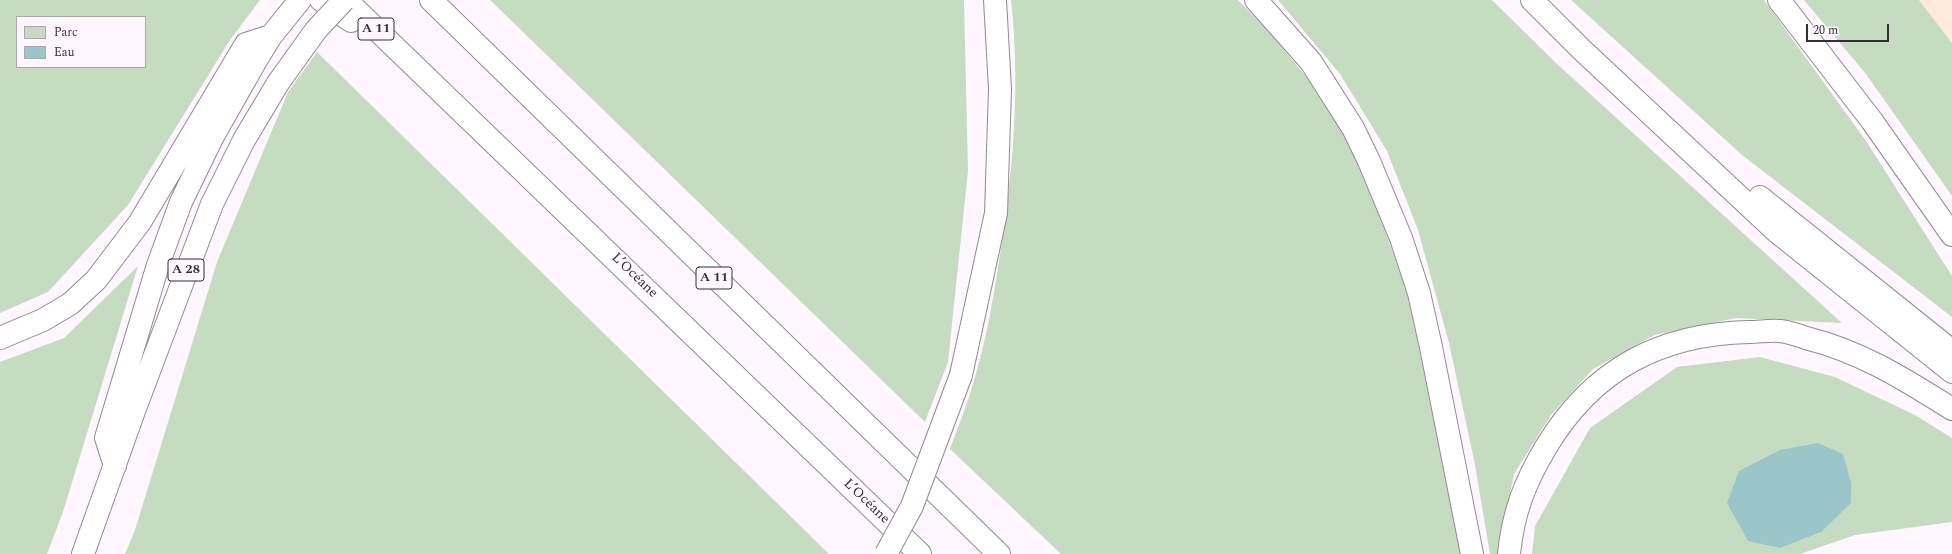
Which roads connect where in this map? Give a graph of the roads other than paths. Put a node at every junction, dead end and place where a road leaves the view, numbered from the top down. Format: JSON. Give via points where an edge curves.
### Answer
{"nodes":[{"id":1,"x":300,"y":0,"type":"edge"},
{"id":2,"x":321,"y":0,"type":"edge"},
{"id":3,"x":345,"y":0,"type":"edge"},
{"id":4,"x":431,"y":0,"type":"edge"},
{"id":5,"x":995,"y":0,"type":"edge"},
{"id":6,"x":1256,"y":0,"type":"edge"},
{"id":7,"x":1532,"y":0,"type":"edge"},
{"id":8,"x":1779,"y":0,"type":"edge"},
{"id":9,"x":1582,"y":50,"type":"junction"},
{"id":10,"x":250,"y":53,"type":"junction"},
{"id":11,"x":406,"y":59,"type":"junction"},
{"id":12,"x":1952,"y":235,"type":"edge"},
{"id":13,"x":0,"y":338,"type":"edge"},
{"id":14,"x":1952,"y":351,"type":"edge"},
{"id":15,"x":1952,"y":372,"type":"edge"},
{"id":16,"x":1952,"y":409,"type":"edge"},
{"id":17,"x":115,"y":466,"type":"junction"},
{"id":18,"x":83,"y":554,"type":"edge"},
{"id":19,"x":886,"y":554,"type":"edge"},
{"id":20,"x":920,"y":554,"type":"edge"},
{"id":21,"x":999,"y":554,"type":"edge"},
{"id":22,"x":1472,"y":554,"type":"edge"},
{"id":23,"x":1509,"y":554,"type":"edge"}],
"edges":[{"from":1,"to":10,"type":"highway","via":[[271,36]]},
{"from":2,"to":11,"type":"highway"},
{"from":3,"to":11,"type":"highway","name":"L’Océane","number":"A 11"},
{"from":3,"to":17,"type":"highway","number":"A 28","bridge":true,"via":[[316,30],[278,83],[244,140],[212,204]]},
{"from":4,"to":21,"type":"highway","number":"A 11"},
{"from":5,"to":19,"type":"highway","bridge":true,"via":[[1000,89],[996,213],[961,375],[912,506]]},
{"from":6,"to":22,"type":"highway","via":[[1311,62],[1353,128],[1401,238],[1419,294],[1431,347]]},
{"from":7,"to":9,"type":"highway"},
{"from":8,"to":12,"type":"highway","via":[[1872,121]]},
{"from":9,"to":14,"type":"highway","via":[[1818,246]]},
{"from":9,"to":15,"type":"highway","via":[[1777,232]]},
{"from":10,"to":13,"type":"highway","via":[[140,222],[96,280],[70,304],[28,327]]},
{"from":10,"to":17,"type":"highway","via":[[181,202],[158,265],[106,438]]},
{"from":11,"to":20,"type":"highway","name":"L’Océane","number":"A 11"},
{"from":16,"to":23,"type":"highway","via":[[1891,371],[1833,344],[1780,331],[1704,335],[1669,345],[1645,354],[1600,382],[1580,399],[1563,420],[1530,473],[1518,504]]},
{"from":17,"to":18,"type":"highway","number":"A 28"}]}
